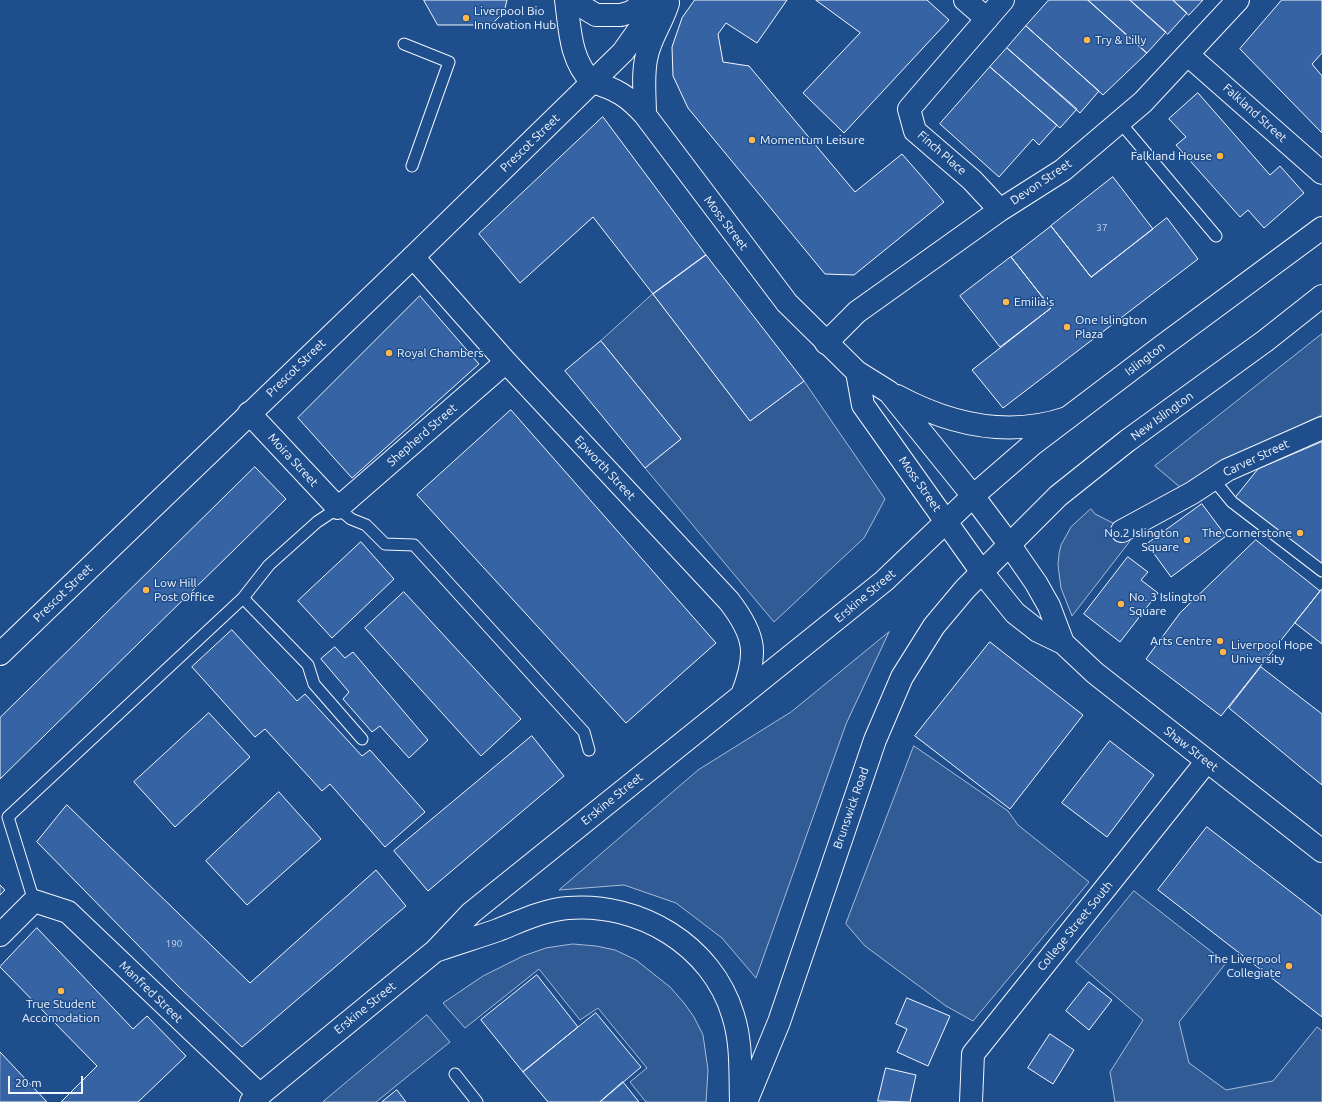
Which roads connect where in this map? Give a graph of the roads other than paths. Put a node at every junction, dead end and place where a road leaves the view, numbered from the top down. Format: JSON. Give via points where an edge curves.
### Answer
{"nodes":[{"id":1,"x":566,"y":0,"type":"edge"},
{"id":2,"x":571,"y":0,"type":"edge"},
{"id":3,"x":648,"y":0,"type":"edge"},
{"id":4,"x":660,"y":0,"type":"edge"},
{"id":5,"x":669,"y":0,"type":"edge"},
{"id":6,"x":965,"y":0,"type":"edge"},
{"id":7,"x":1003,"y":0,"type":"edge"},
{"id":8,"x":1238,"y":0,"type":"edge"},
{"id":9,"x":987,"y":19,"type":"junction"},
{"id":10,"x":404,"y":44,"type":"dead end"},
{"id":11,"x":1188,"y":55,"type":"junction"},
{"id":12,"x":592,"y":82,"type":"junction"},
{"id":13,"x":645,"y":115,"type":"junction"},
{"id":14,"x":1119,"y":121,"type":"junction"},
{"id":15,"x":412,"y":166,"type":"dead end"},
{"id":16,"x":1322,"y":173,"type":"edge"},
{"id":17,"x":1000,"y":210,"type":"junction"},
{"id":18,"x":1322,"y":228,"type":"edge"},
{"id":19,"x":1216,"y":236,"type":"dead end"},
{"id":20,"x":413,"y":257,"type":"junction"},
{"id":21,"x":1322,"y":296,"type":"edge"},
{"id":22,"x":826,"y":343,"type":"junction"},
{"id":23,"x":506,"y":362,"type":"junction"},
{"id":24,"x":857,"y":372,"type":"junction"},
{"id":25,"x":889,"y":392,"type":"junction"},
{"id":26,"x":249,"y":413,"type":"junction"},
{"id":27,"x":1067,"y":418,"type":"junction"},
{"id":28,"x":1322,"y":428,"type":"edge"},
{"id":29,"x":1214,"y":479,"type":"junction"},
{"id":30,"x":973,"y":496,"type":"junction"},
{"id":31,"x":338,"y":508,"type":"junction"},
{"id":32,"x":946,"y":522,"type":"junction"},
{"id":33,"x":1122,"y":531,"type":"dead end"},
{"id":34,"x":1009,"y":544,"type":"junction"},
{"id":35,"x":981,"y":571,"type":"junction"},
{"id":36,"x":1322,"y":571,"type":"edge"},
{"id":37,"x":243,"y":598,"type":"junction"},
{"id":38,"x":1063,"y":643,"type":"junction"},
{"id":39,"x":0,"y":654,"type":"edge"},
{"id":40,"x":742,"y":695,"type":"junction"},
{"id":41,"x":362,"y":740,"type":"dead end"},
{"id":42,"x":589,"y":750,"type":"dead end"},
{"id":43,"x":1207,"y":761,"type":"junction"},
{"id":44,"x":1322,"y":851,"type":"edge"},
{"id":45,"x":34,"y":901,"type":"junction"},
{"id":46,"x":0,"y":935,"type":"edge"},
{"id":47,"x":435,"y":951,"type":"junction"},
{"id":48,"x":455,"y":1074,"type":"dead end"},
{"id":49,"x":256,"y":1098,"type":"edge"},
{"id":50,"x":477,"y":1102,"type":"edge"},
{"id":51,"x":741,"y":1102,"type":"edge"},
{"id":52,"x":746,"y":1102,"type":"edge"},
{"id":53,"x":971,"y":1102,"type":"edge"}],
"edges":[{"from":1,"to":12,"type":"main road","via":[[577,62]]},
{"from":2,"to":3,"type":"main road","via":[[596,15],[615,15],[631,12]]},
{"from":4,"to":12,"type":"main road","name":"Prescot Street","via":[[623,52]]},
{"from":5,"to":13,"type":"main road","via":[[665,16],[652,40],[647,56]]},
{"from":6,"to":9,"type":"main road"},
{"from":7,"to":9,"type":"main road"},
{"from":8,"to":11,"type":"main road","name":"Devon Street"},
{"from":9,"to":17,"type":"main road","name":"Finch Place","via":[[908,109],[915,131],[972,180]]},
{"from":10,"to":15,"type":"lane","via":[[449,62]]},
{"from":11,"to":14,"type":"main road","name":"Devon Street","via":[[1142,102]]},
{"from":11,"to":16,"type":"main road","name":"Falkland Street"},
{"from":12,"to":13,"type":"main road","name":"Moss Street","via":[[620,93],[631,100]]},
{"from":12,"to":20,"type":"main road","name":"Prescot Street"},
{"from":13,"to":22,"type":"main road","name":"Moss Street","via":[[787,303]]},
{"from":14,"to":17,"type":"main road","name":"Devon Street","via":[[1063,170]]},
{"from":14,"to":19,"type":"lane"},
{"from":17,"to":22,"type":"main road","name":"Devon Street","via":[[857,312]]},
{"from":18,"to":27,"type":"main road","name":"Islington"},
{"from":20,"to":23,"type":"main road","name":"Epworth Street"},
{"from":20,"to":26,"type":"main road","name":"Prescot Street"},
{"from":21,"to":34,"type":"main road","name":"New Islington","via":[[1265,341],[1127,441],[1058,496]]},
{"from":22,"to":24,"type":"main road","name":"Moss Street"},
{"from":23,"to":31,"type":"main road","name":"Shepherd Street"},
{"from":23,"to":40,"type":"main road","name":"Epworth Street","via":[[729,601],[741,617],[751,636],[753,652],[750,674]]},
{"from":24,"to":25,"type":"main road","name":"Moss Street"},
{"from":24,"to":32,"type":"main road","name":"Moss Street","via":[[863,405]]},
{"from":25,"to":27,"type":"main road","via":[[931,413],[969,425],[1027,427]]},
{"from":25,"to":30,"type":"main road","name":"Moss Street"},
{"from":26,"to":31,"type":"main road","name":"Moira Street"},
{"from":26,"to":39,"type":"main road","name":"Prescot Street"},
{"from":27,"to":30,"type":"main road","name":"Islington"},
{"from":28,"to":29,"type":"main road","name":"Carver Street","via":[[1227,470]]},
{"from":29,"to":33,"type":"main road","name":"Carver Street"},
{"from":29,"to":36,"type":"lane","via":[[1232,502]]},
{"from":30,"to":32,"type":"main road","name":"Erskine Street"},
{"from":30,"to":34,"type":"main road","name":"Moss Street"},
{"from":31,"to":37,"type":"lane","via":[[317,522],[269,565]]},
{"from":31,"to":42,"type":"lane","via":[[351,519],[366,525],[385,544],[414,545],[584,732]]},
{"from":32,"to":35,"type":"main road","name":"Moss Street"},
{"from":32,"to":40,"type":"main road","name":"Erskine Street","via":[[884,581]]},
{"from":34,"to":35,"type":"main road","name":"Brunswick Road"},
{"from":34,"to":38,"type":"main road","name":"Shaw Street","via":[[1049,606]]},
{"from":35,"to":38,"type":"main road","name":"Shaw Street","via":[[1015,613],[1038,631]]},
{"from":35,"to":52,"type":"main road","name":"Brunswick Road","via":[[948,607],[926,637],[902,677],[890,704],[861,779],[779,1022]]},
{"from":37,"to":41,"type":"lane","via":[[308,665],[314,684]]},
{"from":37,"to":45,"type":"lane","via":[[8,817]]},
{"from":38,"to":43,"type":"main road","name":"Shaw Street","via":[[1095,673]]},
{"from":40,"to":47,"type":"main road","name":"Erskine Street","via":[[471,913]]},
{"from":43,"to":44,"type":"main road","name":"Shaw Street"},
{"from":43,"to":53,"type":"main road","name":"College Street South","via":[[973,1054]]},
{"from":45,"to":46,"type":"main road"},
{"from":45,"to":49,"type":"main road","name":"Manfred Street","via":[[68,912]]},
{"from":47,"to":49,"type":"main road","name":"Erskine Street"},
{"from":47,"to":51,"type":"main road","via":[[544,912],[567,908],[604,908],[657,926],[675,935],[690,947],[716,979],[726,996],[733,1014],[741,1052]]},
{"from":48,"to":50,"type":"lane"}]}
